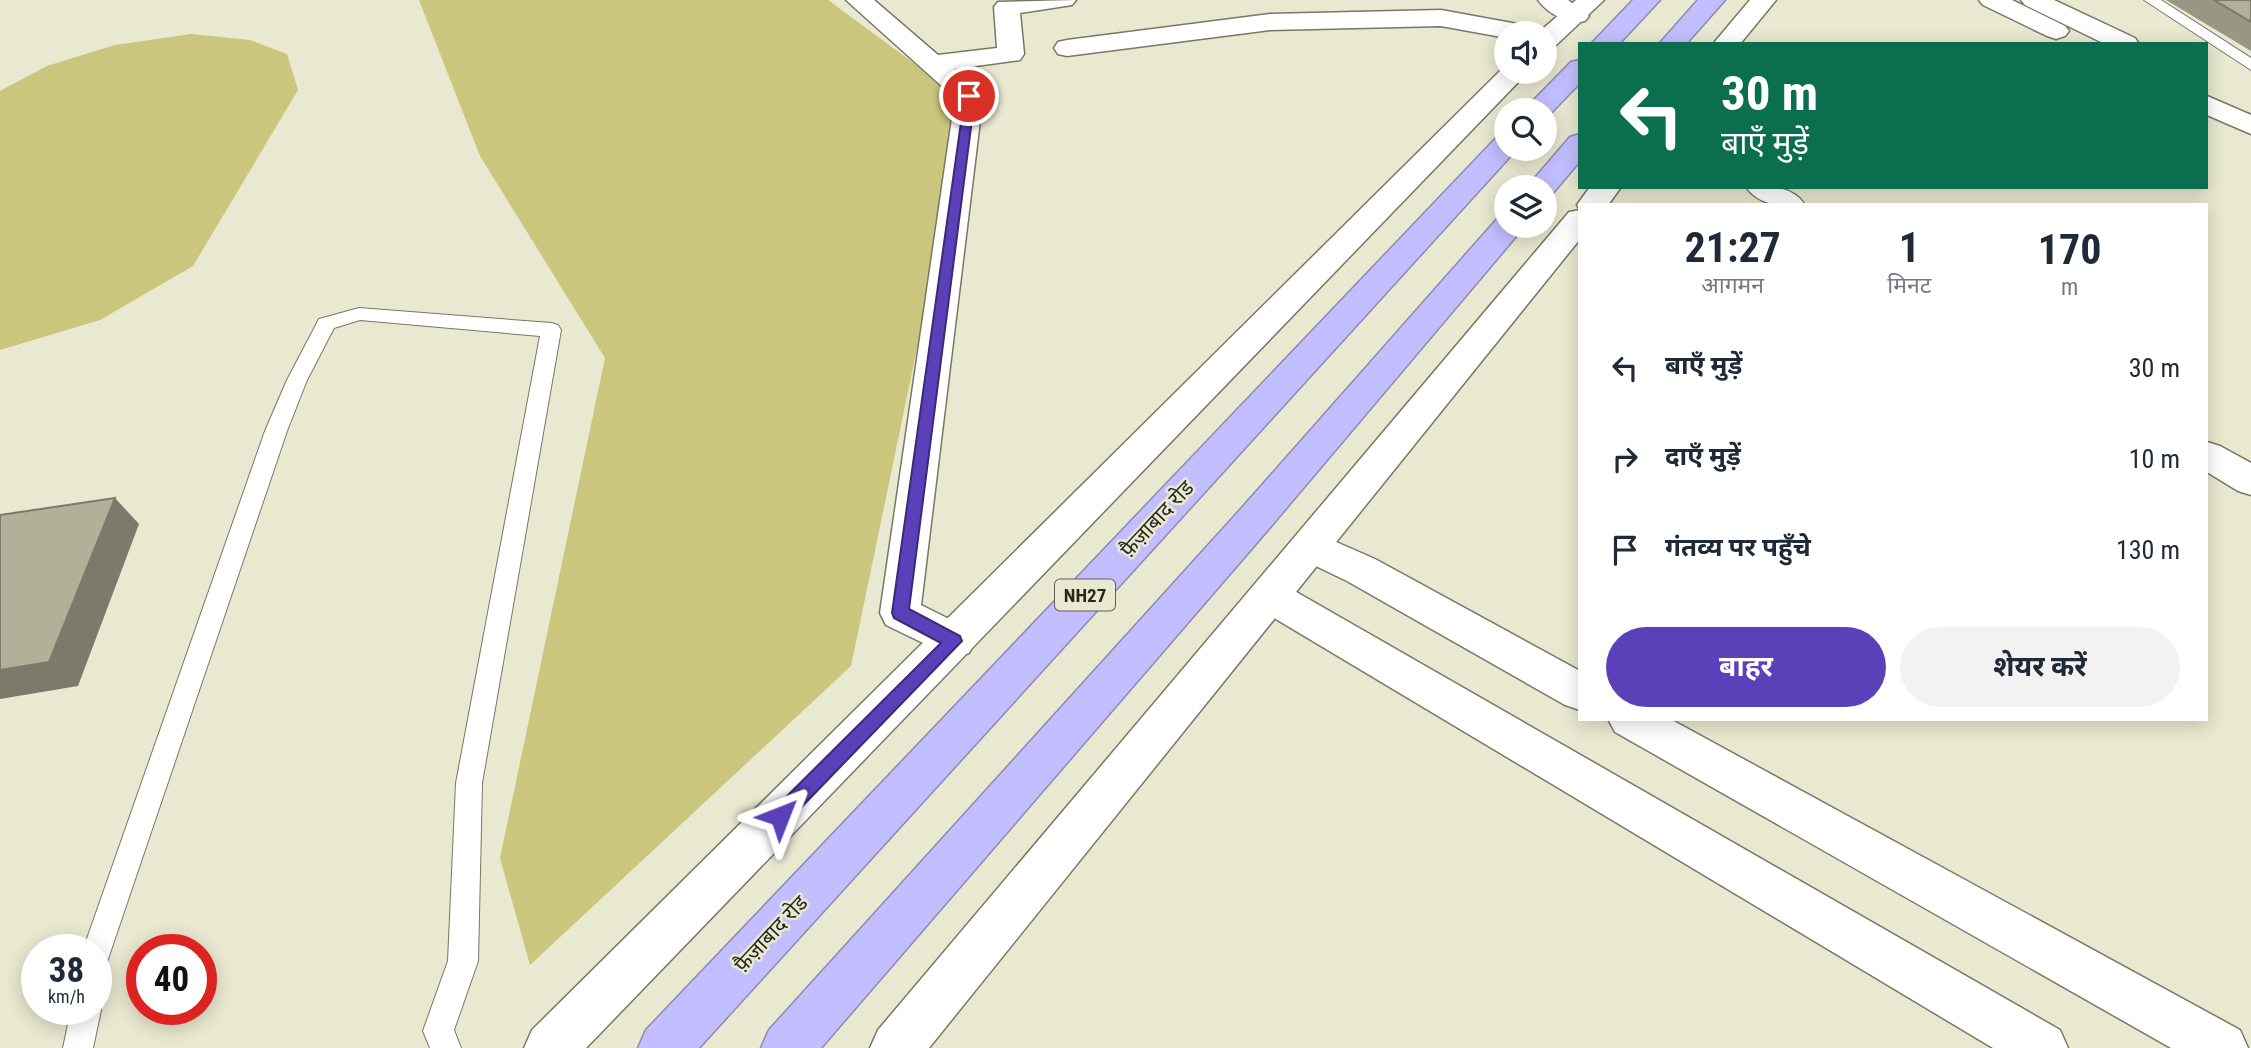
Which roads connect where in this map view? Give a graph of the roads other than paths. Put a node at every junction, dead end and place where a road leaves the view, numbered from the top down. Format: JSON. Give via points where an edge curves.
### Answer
{"nodes":[{"id":1,"x":859,"y":0,"type":"edge"},
{"id":2,"x":1063,"y":0,"type":"edge"},
{"id":3,"x":1551,"y":0,"type":"edge"},
{"id":4,"x":1647,"y":0,"type":"edge"},
{"id":5,"x":1712,"y":0,"type":"edge"},
{"id":6,"x":1763,"y":0,"type":"edge"},
{"id":7,"x":1992,"y":0,"type":"edge"},
{"id":8,"x":2034,"y":0,"type":"edge"},
{"id":9,"x":2151,"y":0,"type":"edge"},
{"id":10,"x":1584,"y":8,"type":"edge"},
{"id":11,"x":1557,"y":26,"type":"edge"},
{"id":12,"x":1494,"y":28,"type":"edge"},
{"id":13,"x":1606,"y":42,"type":"edge"},
{"id":14,"x":1674,"y":42,"type":"edge"},
{"id":15,"x":1728,"y":42,"type":"edge"},
{"id":16,"x":2078,"y":42,"type":"edge"},
{"id":17,"x":2122,"y":42,"type":"edge"},
{"id":18,"x":1067,"y":48,"type":"dead end"},
{"id":19,"x":932,"y":64,"type":"junction"},
{"id":20,"x":2251,"y":65,"type":"edge"},
{"id":21,"x":1578,"y":70,"type":"edge"},
{"id":22,"x":2208,"y":82,"type":"edge"},
{"id":23,"x":1503,"y":84,"type":"edge"},
{"id":24,"x":1550,"y":98,"type":"edge"},
{"id":25,"x":2251,"y":103,"type":"edge"},
{"id":26,"x":2208,"y":104,"type":"edge"},
{"id":27,"x":2251,"y":126,"type":"edge"},
{"id":28,"x":1578,"y":145,"type":"edge"},
{"id":29,"x":1494,"y":157,"type":"edge"},
{"id":30,"x":1552,"y":175,"type":"edge"},
{"id":31,"x":1604,"y":189,"type":"edge"},
{"id":32,"x":1764,"y":189,"type":"edge"},
{"id":33,"x":1594,"y":203,"type":"edge"},
{"id":34,"x":1787,"y":203,"type":"edge"},
{"id":35,"x":1578,"y":221,"type":"edge"},
{"id":36,"x":1498,"y":238,"type":"edge"},
{"id":37,"x":2208,"y":456,"type":"edge"},
{"id":38,"x":2251,"y":481,"type":"edge"},
{"id":39,"x":1311,"y":546,"type":"junction"},
{"id":40,"x":1270,"y":596,"type":"junction"},
{"id":41,"x":954,"y":641,"type":"junction"},
{"id":42,"x":1578,"y":691,"type":"edge"},
{"id":43,"x":1634,"y":721,"type":"edge"},
{"id":44,"x":104,"y":934,"type":"edge"},
{"id":45,"x":83,"y":1025,"type":"edge"},
{"id":46,"x":78,"y":1048,"type":"edge"},
{"id":47,"x":446,"y":1048,"type":"edge"},
{"id":48,"x":550,"y":1048,"type":"edge"},
{"id":49,"x":664,"y":1048,"type":"edge"},
{"id":50,"x":787,"y":1048,"type":"edge"},
{"id":51,"x":896,"y":1048,"type":"edge"},
{"id":52,"x":2042,"y":1048,"type":"edge"},
{"id":53,"x":2221,"y":1048,"type":"edge"}],
"edges":[{"from":1,"to":19,"type":"street"},
{"from":2,"to":19,"type":"street","via":[[1007,7],[1011,54]]},
{"from":3,"to":10,"type":"street"},
{"from":4,"to":13,"type":"highway"},
{"from":5,"to":14,"type":"highway"},
{"from":6,"to":15,"type":"street"},
{"from":7,"to":16,"type":"street"},
{"from":8,"to":17,"type":"street"},
{"from":9,"to":20,"type":"lane"},
{"from":10,"to":11,"type":"street"},
{"from":12,"to":18,"type":"street","via":[[1441,18],[1270,22]]},
{"from":19,"to":41,"type":"street","via":[[969,96],[900,613]]},
{"from":21,"to":24,"type":"highway"},
{"from":22,"to":25,"type":"street"},
{"from":23,"to":41,"type":"street"},
{"from":26,"to":27,"type":"street"},
{"from":28,"to":30,"type":"highway"},
{"from":29,"to":49,"type":"highway","name":"फ़ैज़ाबाद रोड","number":"NH27"},
{"from":31,"to":33,"type":"street"},
{"from":32,"to":34,"type":"street"},
{"from":35,"to":39,"type":"street"},
{"from":36,"to":50,"type":"highway"},
{"from":37,"to":38,"type":"street"},
{"from":39,"to":40,"type":"street"},
{"from":39,"to":42,"type":"street"},
{"from":40,"to":51,"type":"street"},
{"from":40,"to":52,"type":"street"},
{"from":41,"to":48,"type":"street"},
{"from":43,"to":53,"type":"street"},
{"from":44,"to":47,"type":"lane","via":[[276,431],[326,324],[359,314],[551,330],[469,783],[463,961],[438,1031]]},
{"from":45,"to":46,"type":"lane"}]}
